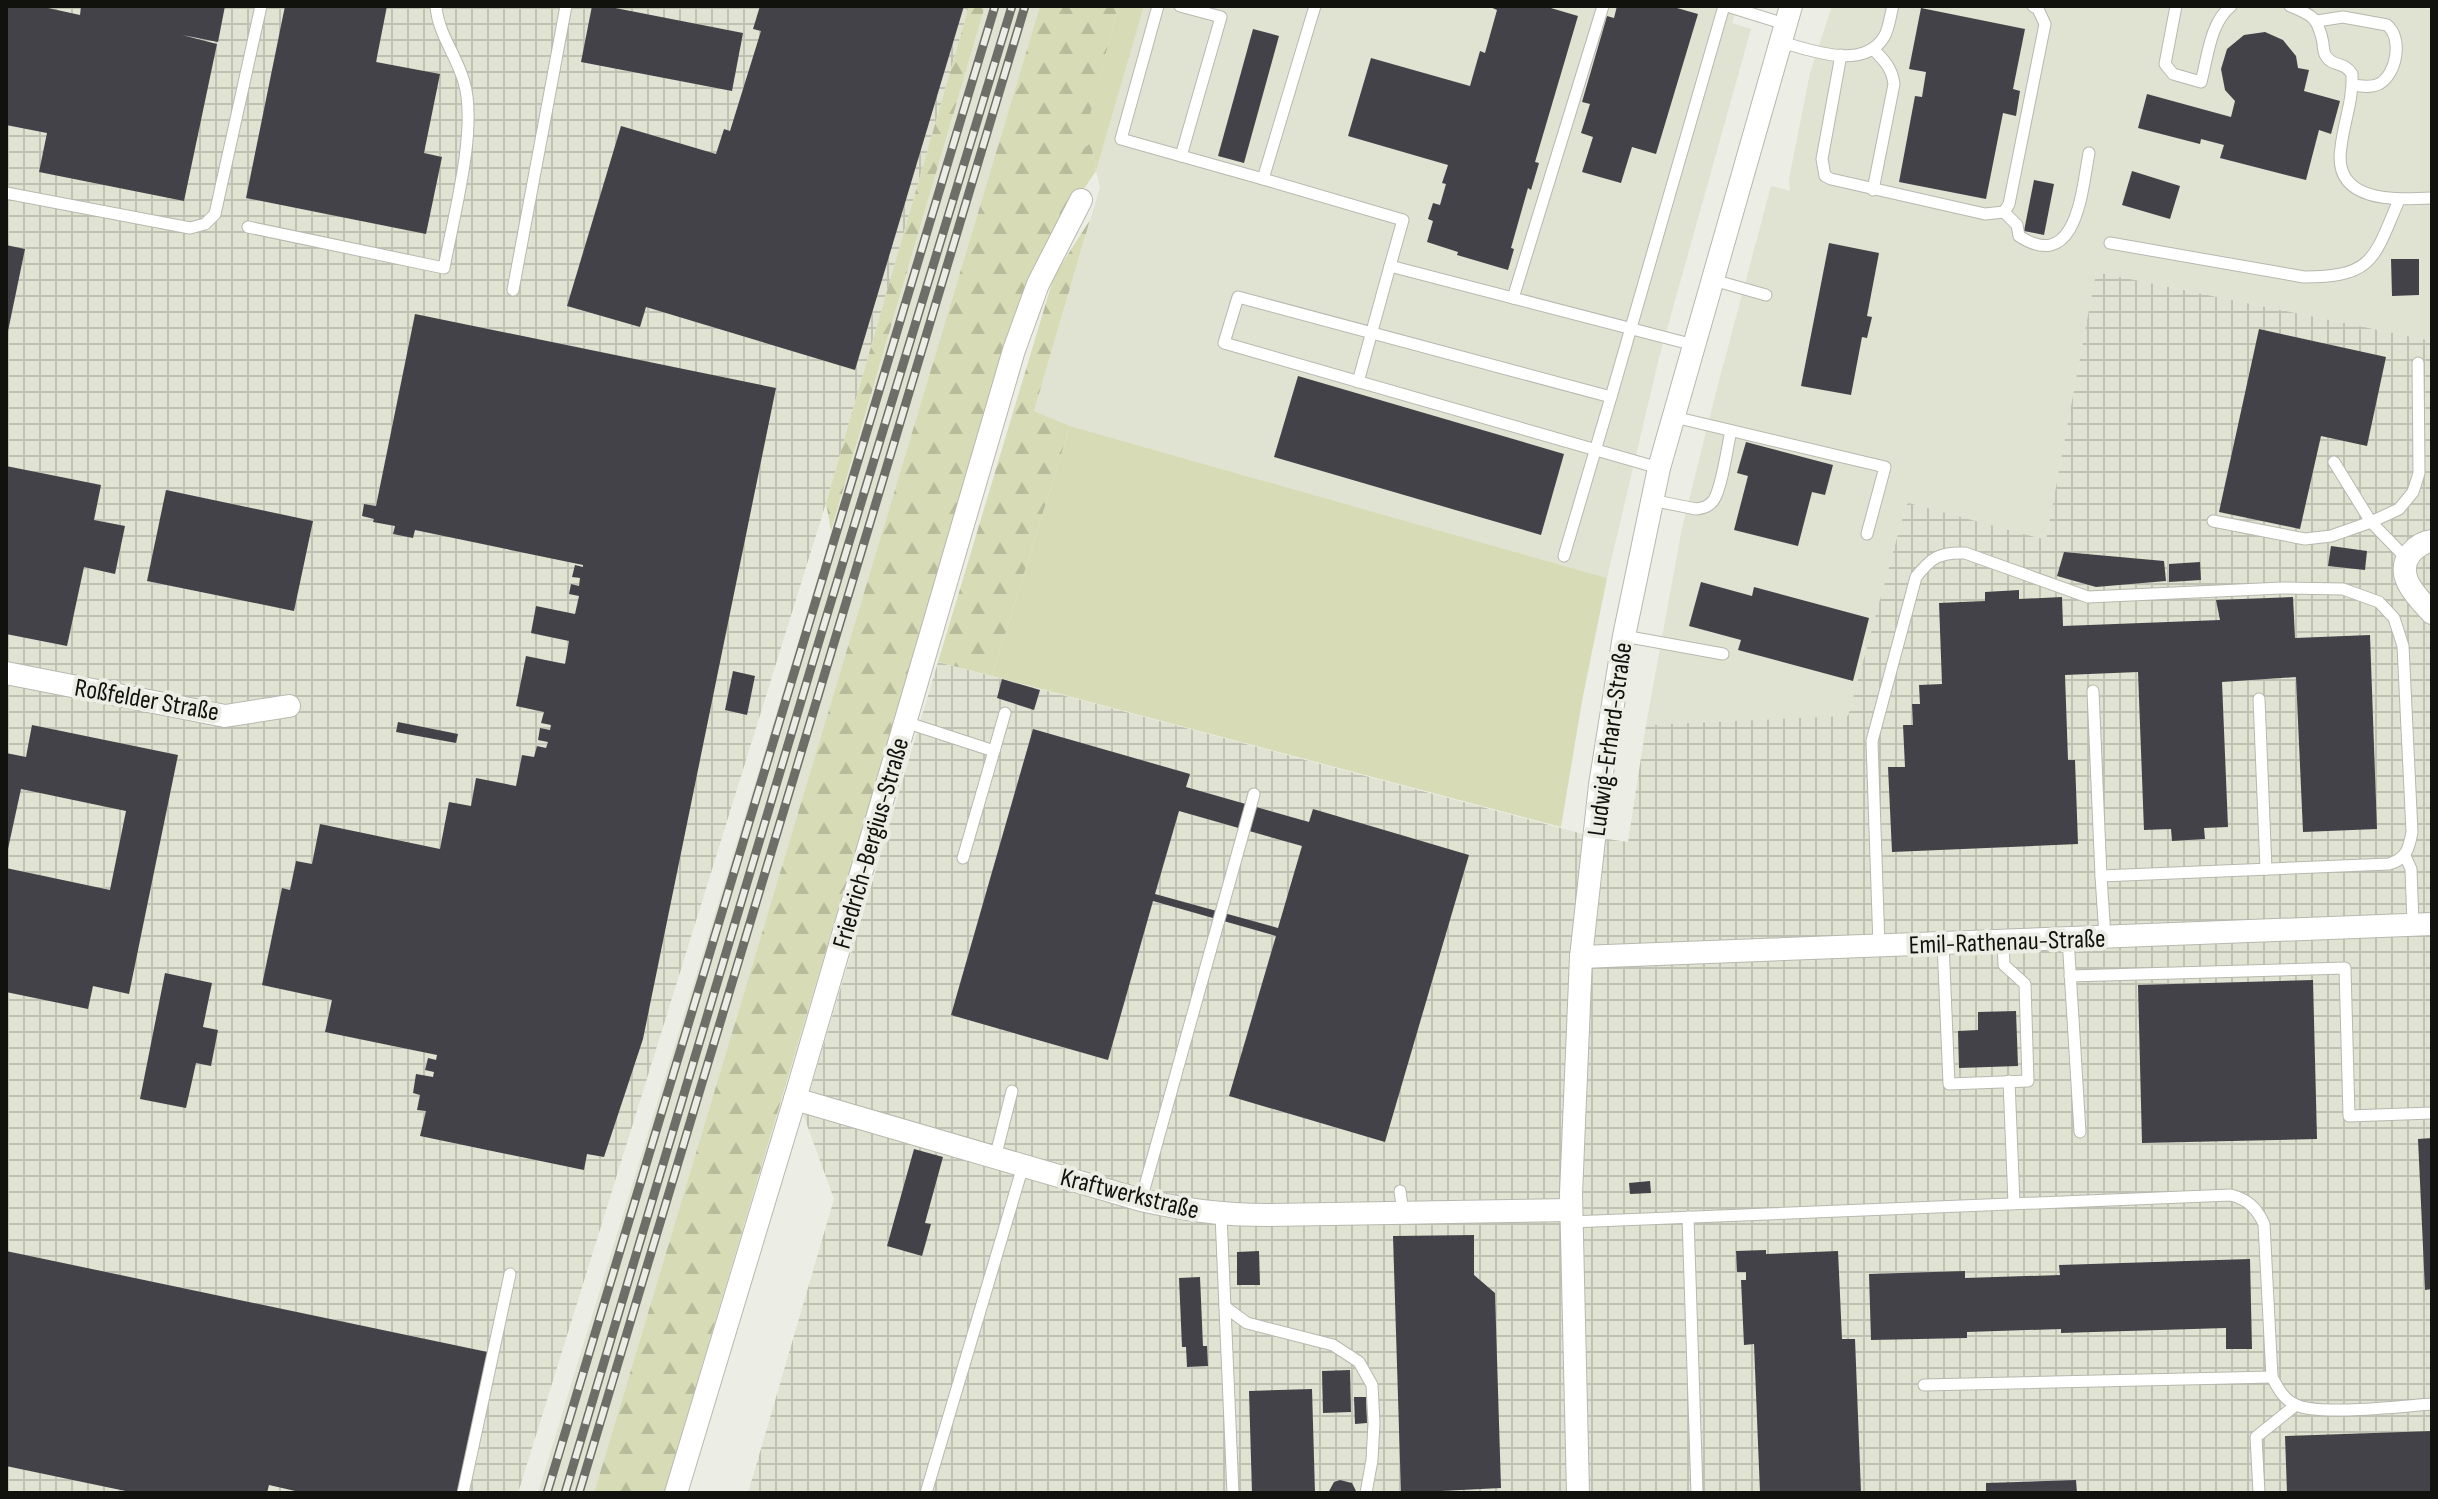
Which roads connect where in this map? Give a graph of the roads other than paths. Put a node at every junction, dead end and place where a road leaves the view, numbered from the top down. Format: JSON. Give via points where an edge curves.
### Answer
{"nodes":[{"id":1,"x":261,"y":6,"type":"edge"},
{"id":2,"x":436,"y":6,"type":"edge"},
{"id":3,"x":566,"y":6,"type":"edge"},
{"id":4,"x":1158,"y":6,"type":"edge"},
{"id":5,"x":1180,"y":6,"type":"edge"},
{"id":6,"x":1315,"y":6,"type":"edge"},
{"id":7,"x":1603,"y":6,"type":"edge"},
{"id":8,"x":1726,"y":6,"type":"edge"},
{"id":9,"x":1893,"y":6,"type":"edge"},
{"id":10,"x":2033,"y":6,"type":"edge"},
{"id":11,"x":2176,"y":6,"type":"edge"},
{"id":12,"x":2290,"y":6,"type":"edge"},
{"id":13,"x":2229,"y":7,"type":"edge"},
{"id":14,"x":2317,"y":21,"type":"junction"},
{"id":15,"x":1786,"y":24,"type":"edge"},
{"id":16,"x":1873,"y":49,"type":"junction"},
{"id":17,"x":1841,"y":55,"type":"junction"},
{"id":18,"x":2353,"y":85,"type":"junction"},
{"id":19,"x":2089,"y":153,"type":"dead end"},
{"id":20,"x":1181,"y":156,"type":"junction"},
{"id":21,"x":1263,"y":179,"type":"junction"},
{"id":22,"x":1873,"y":190,"type":"junction"},
{"id":23,"x":6,"y":193,"type":"edge"},
{"id":24,"x":2432,"y":198,"type":"edge"},
{"id":25,"x":1081,"y":200,"type":"dead end"},
{"id":26,"x":2399,"y":200,"type":"junction"},
{"id":27,"x":2004,"y":212,"type":"junction"},
{"id":28,"x":248,"y":227,"type":"dead end"},
{"id":29,"x":2110,"y":243,"type":"dead end"},
{"id":30,"x":1390,"y":266,"type":"junction"},
{"id":31,"x":1713,"y":280,"type":"junction"},
{"id":32,"x":513,"y":290,"type":"dead end"},
{"id":33,"x":1766,"y":295,"type":"dead end"},
{"id":34,"x":1513,"y":298,"type":"junction"},
{"id":35,"x":1630,"y":328,"type":"junction"},
{"id":36,"x":1372,"y":333,"type":"junction"},
{"id":37,"x":1694,"y":345,"type":"junction"},
{"id":38,"x":2418,"y":363,"type":"dead end"},
{"id":39,"x":1358,"y":382,"type":"junction"},
{"id":40,"x":1611,"y":397,"type":"junction"},
{"id":41,"x":1674,"y":417,"type":"junction"},
{"id":42,"x":1731,"y":431,"type":"junction"},
{"id":43,"x":1595,"y":451,"type":"junction"},
{"id":44,"x":2334,"y":462,"type":"dead end"},
{"id":45,"x":1659,"y":468,"type":"junction"},
{"id":46,"x":1651,"y":500,"type":"junction"},
{"id":47,"x":2213,"y":521,"type":"dead end"},
{"id":48,"x":2371,"y":522,"type":"junction"},
{"id":49,"x":1867,"y":534,"type":"dead end"},
{"id":50,"x":2432,"y":541,"type":"edge"},
{"id":51,"x":1564,"y":556,"type":"dead end"},
{"id":52,"x":2407,"y":559,"type":"junction"},
{"id":53,"x":2432,"y":613,"type":"edge"},
{"id":54,"x":1624,"y":636,"type":"junction"},
{"id":55,"x":1723,"y":654,"type":"dead end"},
{"id":56,"x":6,"y":673,"type":"edge"},
{"id":57,"x":2093,"y":691,"type":"dead end"},
{"id":58,"x":2259,"y":699,"type":"dead end"},
{"id":59,"x":289,"y":706,"type":"dead end"},
{"id":60,"x":1005,"y":713,"type":"dead end"},
{"id":61,"x":905,"y":722,"type":"junction"},
{"id":62,"x":994,"y":751,"type":"junction"},
{"id":63,"x":1254,"y":794,"type":"dead end"},
{"id":64,"x":2405,"y":856,"type":"junction"},
{"id":65,"x":963,"y":858,"type":"dead end"},
{"id":66,"x":2266,"y":869,"type":"junction"},
{"id":67,"x":2101,"y":876,"type":"junction"},
{"id":68,"x":2422,"y":924,"type":"edge"},
{"id":69,"x":2105,"y":937,"type":"junction"},
{"id":70,"x":2068,"y":938,"type":"junction"},
{"id":71,"x":2003,"y":941,"type":"junction"},
{"id":72,"x":1943,"y":943,"type":"junction"},
{"id":73,"x":1879,"y":946,"type":"junction"},
{"id":74,"x":1581,"y":957,"type":"junction"},
{"id":75,"x":2070,"y":976,"type":"junction"},
{"id":76,"x":2009,"y":1081,"type":"junction"},
{"id":77,"x":1012,"y":1091,"type":"dead end"},
{"id":78,"x":795,"y":1099,"type":"junction"},
{"id":79,"x":2432,"y":1113,"type":"edge"},
{"id":80,"x":2080,"y":1132,"type":"dead end"},
{"id":81,"x":995,"y":1158,"type":"junction"},
{"id":82,"x":1023,"y":1166,"type":"junction"},
{"id":83,"x":1400,"y":1191,"type":"dead end"},
{"id":84,"x":1141,"y":1200,"type":"junction"},
{"id":85,"x":2014,"y":1203,"type":"junction"},
{"id":86,"x":1403,"y":1214,"type":"junction"},
{"id":87,"x":1221,"y":1215,"type":"junction"},
{"id":88,"x":1571,"y":1216,"type":"junction"},
{"id":89,"x":1688,"y":1217,"type":"junction"},
{"id":90,"x":510,"y":1274,"type":"dead end"},
{"id":91,"x":1225,"y":1307,"type":"junction"},
{"id":92,"x":2272,"y":1377,"type":"junction"},
{"id":93,"x":1924,"y":1385,"type":"dead end"},
{"id":94,"x":2432,"y":1404,"type":"edge"},
{"id":95,"x":2296,"y":1405,"type":"junction"},
{"id":96,"x":463,"y":1493,"type":"edge"},
{"id":97,"x":676,"y":1493,"type":"edge"},
{"id":98,"x":926,"y":1493,"type":"edge"},
{"id":99,"x":1233,"y":1493,"type":"edge"},
{"id":100,"x":1366,"y":1493,"type":"edge"},
{"id":101,"x":1578,"y":1493,"type":"edge"},
{"id":102,"x":1697,"y":1493,"type":"edge"},
{"id":103,"x":2259,"y":1493,"type":"edge"}],
"edges":[{"from":1,"to":23,"type":"lane","via":[[215,214],[205,224],[190,228]]},
{"from":2,"to":28,"type":"lane","via":[[465,83],[469,134],[444,268]]},
{"from":3,"to":32,"type":"lane"},
{"from":4,"to":20,"type":"lane","via":[[1121,139]]},
{"from":5,"to":20,"type":"lane","via":[[1221,17]]},
{"from":6,"to":21,"type":"lane"},
{"from":7,"to":34,"type":"lane"},
{"from":8,"to":15,"type":"lane"},
{"from":8,"to":35,"type":"lane"},
{"from":9,"to":16,"type":"lane","via":[[1885,36]]},
{"from":10,"to":27,"type":"lane","via":[[2045,24]]},
{"from":11,"to":13,"type":"lane","via":[[2165,64],[2173,74],[2201,82],[2216,24]]},
{"from":12,"to":14,"type":"lane"},
{"from":14,"to":18,"type":"lane","via":[[2325,55],[2349,68]]},
{"from":14,"to":18,"type":"lane","via":[[2343,17],[2393,30],[2397,43],[2386,79],[2368,87]]},
{"from":15,"to":17,"type":"lane"},
{"from":15,"to":31,"type":"street","name":"Ludwig-Erhard-Straße"},
{"from":16,"to":17,"type":"lane"},
{"from":16,"to":22,"type":"lane","via":[[1888,64],[1894,84]]},
{"from":17,"to":22,"type":"lane","via":[[1822,168],[1831,179]]},
{"from":18,"to":26,"type":"lane","via":[[2340,150],[2342,168],[2358,190]]},
{"from":19,"to":27,"type":"lane","via":[[2076,220],[2056,244],[2019,236],[2017,225]]},
{"from":20,"to":21,"type":"lane"},
{"from":21,"to":30,"type":"lane","via":[[1403,220]]},
{"from":22,"to":27,"type":"lane","via":[[1985,214]]},
{"from":24,"to":26,"type":"lane"},
{"from":25,"to":61,"type":"street","name":"Friedrich-Bergius-Straße","via":[[1038,284],[1014,350]]},
{"from":26,"to":29,"type":"lane","via":[[2378,249],[2349,274],[2304,277]]},
{"from":30,"to":34,"type":"lane"},
{"from":30,"to":36,"type":"lane"},
{"from":31,"to":33,"type":"lane"},
{"from":31,"to":37,"type":"street","name":"Ludwig-Erhard-Straße"},
{"from":34,"to":35,"type":"lane"},
{"from":35,"to":37,"type":"lane"},
{"from":35,"to":40,"type":"lane"},
{"from":36,"to":39,"type":"lane"},
{"from":36,"to":39,"type":"lane","via":[[1238,297],[1224,343]]},
{"from":36,"to":40,"type":"lane"},
{"from":37,"to":41,"type":"street","name":"Ludwig-Erhard-Straße"},
{"from":38,"to":48,"type":"lane","via":[[2419,473],[2399,509]]},
{"from":39,"to":43,"type":"lane"},
{"from":40,"to":43,"type":"lane"},
{"from":41,"to":42,"type":"lane"},
{"from":41,"to":45,"type":"street","name":"Ludwig-Erhard-Straße"},
{"from":42,"to":46,"type":"lane","via":[[1711,503],[1696,509]]},
{"from":42,"to":49,"type":"lane","via":[[1885,467]]},
{"from":43,"to":45,"type":"lane"},
{"from":43,"to":51,"type":"lane"},
{"from":44,"to":48,"type":"lane"},
{"from":45,"to":46,"type":"street","name":"Ludwig-Erhard-Straße"},
{"from":46,"to":54,"type":"street","name":"Ludwig-Erhard-Straße"},
{"from":47,"to":48,"type":"lane","via":[[2305,539]]},
{"from":48,"to":52,"type":"lane"},
{"from":50,"to":52,"type":"street","via":[[2423,542]]},
{"from":52,"to":53,"type":"street","via":[[2409,586]]},
{"from":54,"to":55,"type":"lane"},
{"from":54,"to":74,"type":"street","name":"Ludwig-Erhard-Straße","via":[[1600,785]]},
{"from":56,"to":59,"type":"street","name":"Roßfelder Straße","via":[[225,716]]},
{"from":57,"to":67,"type":"lane"},
{"from":58,"to":66,"type":"lane"},
{"from":60,"to":62,"type":"lane"},
{"from":61,"to":62,"type":"lane"},
{"from":61,"to":78,"type":"street","name":"Friedrich-Bergius-Straße"},
{"from":62,"to":65,"type":"lane"},
{"from":63,"to":84,"type":"lane"},
{"from":64,"to":66,"type":"lane","via":[[2389,864]]},
{"from":64,"to":68,"type":"lane"},
{"from":64,"to":73,"type":"lane","via":[[2412,832],[2403,646],[2394,618],[2379,602],[2343,589],[2088,597],[1965,553],[1948,552],[1929,561],[1916,577],[1872,741]]},
{"from":66,"to":67,"type":"lane"},
{"from":67,"to":69,"type":"lane"},
{"from":68,"to":69,"type":"street","name":"Emil-Rathenau-Straße"},
{"from":69,"to":70,"type":"street","name":"Emil-Rathenau-Straße"},
{"from":70,"to":71,"type":"street","name":"Emil-Rathenau-Straße"},
{"from":70,"to":75,"type":"lane"},
{"from":71,"to":72,"type":"street","name":"Emil-Rathenau-Straße"},
{"from":71,"to":76,"type":"lane","via":[[2004,965],[2025,984],[2028,1081]]},
{"from":72,"to":73,"type":"street","name":"Emil-Rathenau-Straße"},
{"from":72,"to":76,"type":"lane","via":[[1949,1084]]},
{"from":73,"to":74,"type":"street","name":"Emil-Rathenau-Straße"},
{"from":74,"to":88,"type":"street","name":"Ludwig-Erhard-Straße"},
{"from":75,"to":79,"type":"lane","via":[[2345,968],[2349,1116]]},
{"from":75,"to":80,"type":"lane"},
{"from":76,"to":85,"type":"lane"},
{"from":77,"to":81,"type":"lane"},
{"from":78,"to":81,"type":"street","name":"Kraftwerkstraße"},
{"from":78,"to":97,"type":"street","name":"Friedrich-Bergius-Straße"},
{"from":81,"to":82,"type":"street","name":"Kraftwerkstraße"},
{"from":82,"to":84,"type":"street","name":"Kraftwerkstraße"},
{"from":82,"to":98,"type":"lane"},
{"from":83,"to":86,"type":"lane"},
{"from":84,"to":87,"type":"street","name":"Kraftwerkstraße"},
{"from":85,"to":89,"type":"lane"},
{"from":85,"to":92,"type":"lane","via":[[2231,1195],[2246,1199],[2264,1224]]},
{"from":86,"to":87,"type":"street","name":"Kraftwerkstraße"},
{"from":86,"to":88,"type":"street","name":"Kraftwerkstraße"},
{"from":87,"to":91,"type":"lane"},
{"from":88,"to":89,"type":"lane"},
{"from":88,"to":101,"type":"street","name":"Ludwig-Erhard-Straße"},
{"from":89,"to":102,"type":"lane"},
{"from":90,"to":96,"type":"lane"},
{"from":91,"to":99,"type":"lane"},
{"from":91,"to":100,"type":"lane","via":[[1247,1323],[1333,1345],[1359,1362],[1372,1385],[1373,1448]]},
{"from":92,"to":93,"type":"lane"},
{"from":92,"to":95,"type":"lane","via":[[2280,1393]]},
{"from":94,"to":95,"type":"lane","via":[[2326,1410]]},
{"from":95,"to":103,"type":"lane","via":[[2256,1437]]}]}
